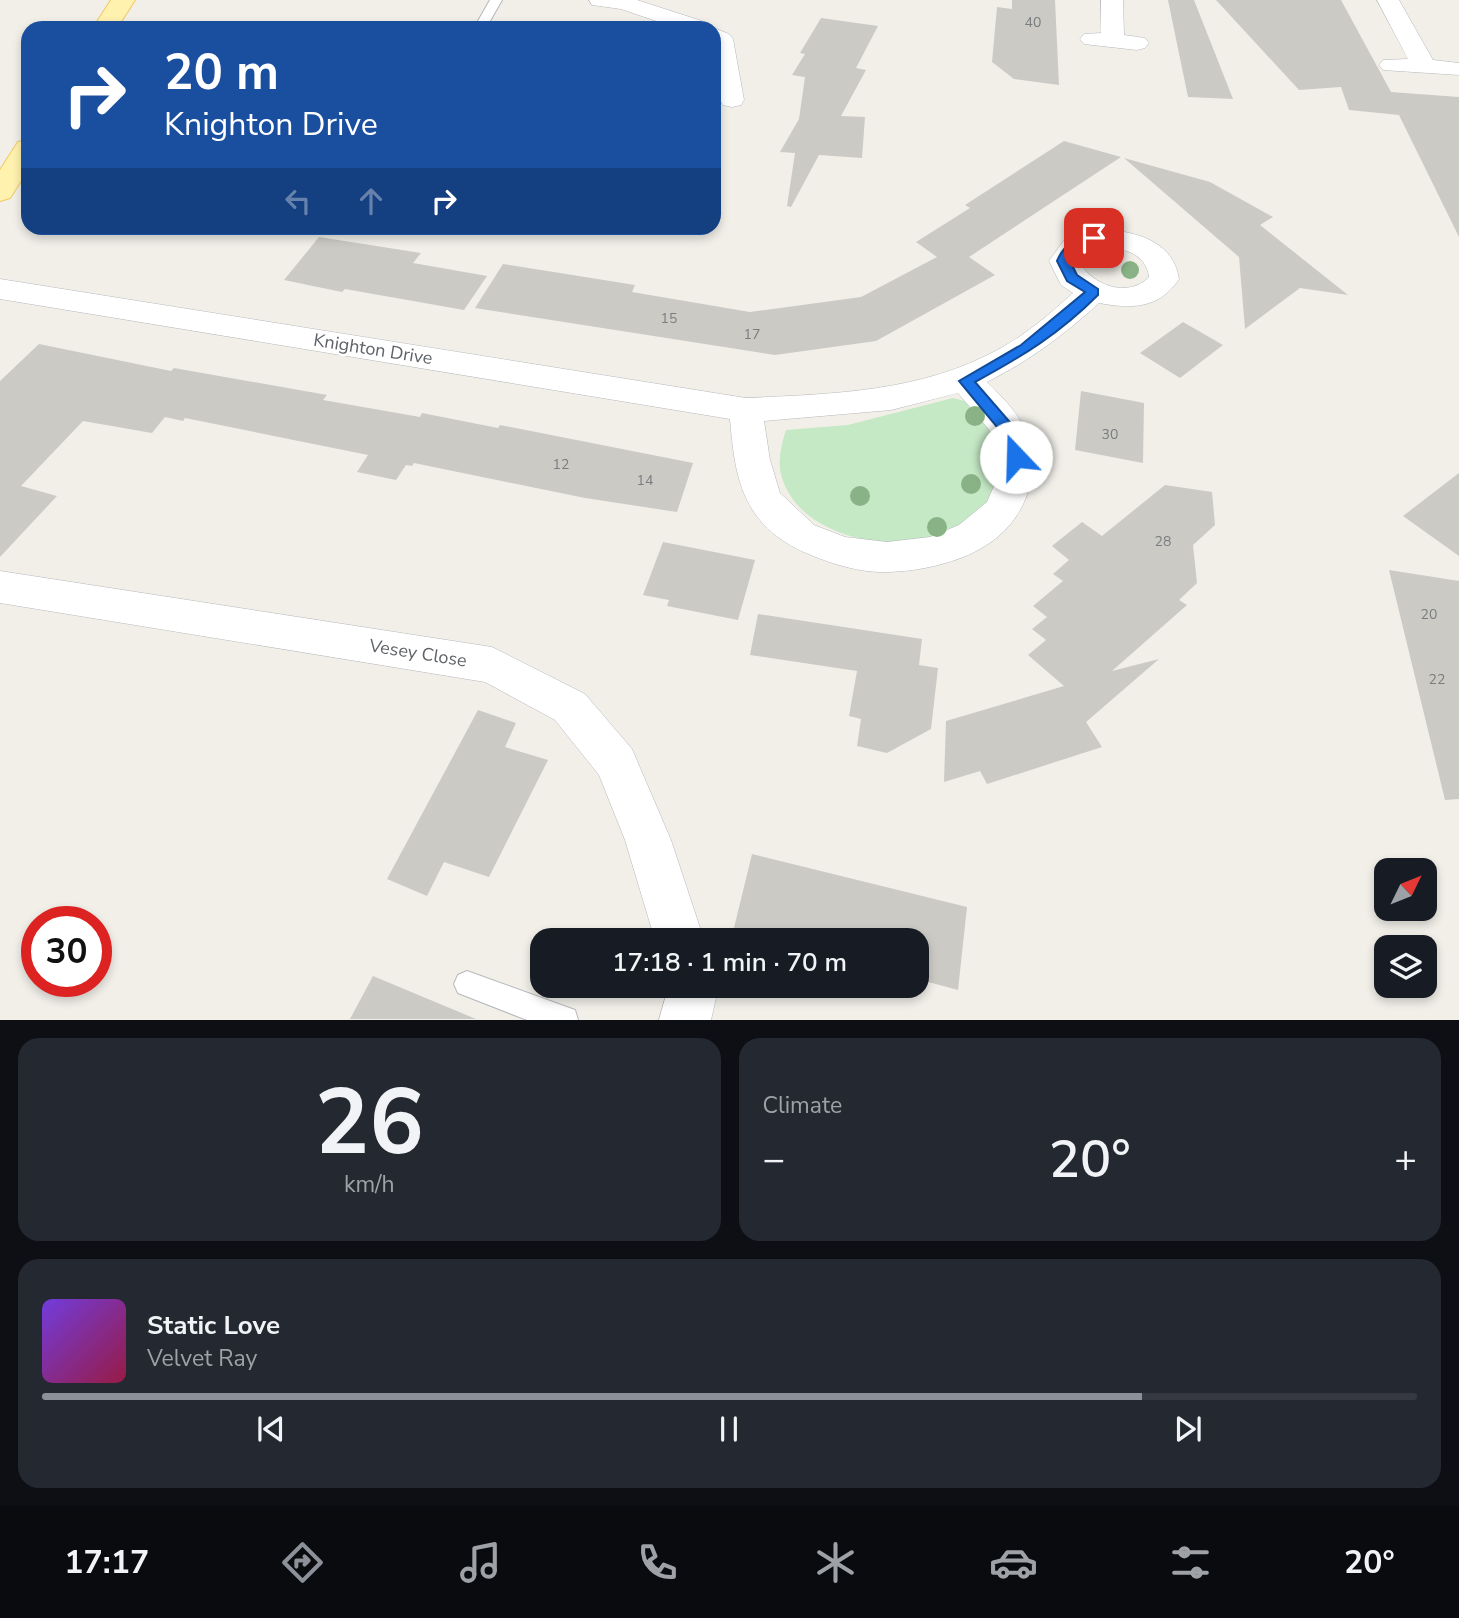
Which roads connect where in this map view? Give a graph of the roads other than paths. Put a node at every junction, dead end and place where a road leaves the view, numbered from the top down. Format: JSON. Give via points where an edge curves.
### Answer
{"nodes":[{"id":1,"x":123,"y":0,"type":"edge"},
{"id":2,"x":496,"y":0,"type":"edge"},
{"id":3,"x":600,"y":0,"type":"edge"},
{"id":4,"x":1112,"y":0,"type":"edge"},
{"id":5,"x":1388,"y":0,"type":"edge"},
{"id":6,"x":110,"y":21,"type":"edge"},
{"id":7,"x":484,"y":21,"type":"edge"},
{"id":8,"x":678,"y":21,"type":"edge"},
{"id":9,"x":721,"y":39,"type":"edge"},
{"id":10,"x":1137,"y":43,"type":"dead end"},
{"id":11,"x":1391,"y":65,"type":"dead end"},
{"id":12,"x":1424,"y":66,"type":"junction"},
{"id":13,"x":1454,"y":69,"type":"dead end"},
{"id":14,"x":732,"y":100,"type":"dead end"},
{"id":15,"x":21,"y":159,"type":"edge"},
{"id":16,"x":0,"y":192,"type":"edge"},
{"id":17,"x":0,"y":289,"type":"edge"},
{"id":18,"x":1093,"y":292,"type":"dead end"},
{"id":19,"x":966,"y":381,"type":"junction"},
{"id":20,"x":746,"y":410,"type":"junction"},
{"id":21,"x":0,"y":587,"type":"edge"},
{"id":22,"x":676,"y":928,"type":"edge"},
{"id":23,"x":467,"y":984,"type":"dead end"},
{"id":24,"x":691,"y":998,"type":"edge"},
{"id":25,"x":565,"y":1020,"type":"edge"},
{"id":26,"x":685,"y":1020,"type":"edge"}],
"edges":[{"from":1,"to":6,"type":"main road"},
{"from":2,"to":7,"type":"lane"},
{"from":3,"to":8,"type":"street"},
{"from":4,"to":10,"type":"street","via":[[1102,39]]},
{"from":5,"to":12,"type":"street"},
{"from":9,"to":14,"type":"street"},
{"from":11,"to":12,"type":"street"},
{"from":12,"to":13,"type":"street"},
{"from":15,"to":16,"type":"main road"},
{"from":17,"to":20,"type":"street","name":"Knighton Drive"},
{"from":18,"to":19,"type":"street","name":"Knighton Drive","via":[[1026,348]]},
{"from":19,"to":20,"type":"street","name":"Knighton Drive","via":[[853,405]]},
{"from":19,"to":20,"type":"street","via":[[1009,432],[1016,457],[1014,491],[997,518],[960,543],[915,556],[869,558],[820,547],[788,527],[769,506],[752,466]]},
{"from":21,"to":22,"type":"street","name":"Vesey Close","via":[[492,665],[570,708],[615,763],[648,840]]},
{"from":23,"to":25,"type":"lane"},
{"from":24,"to":26,"type":"street"}]}
